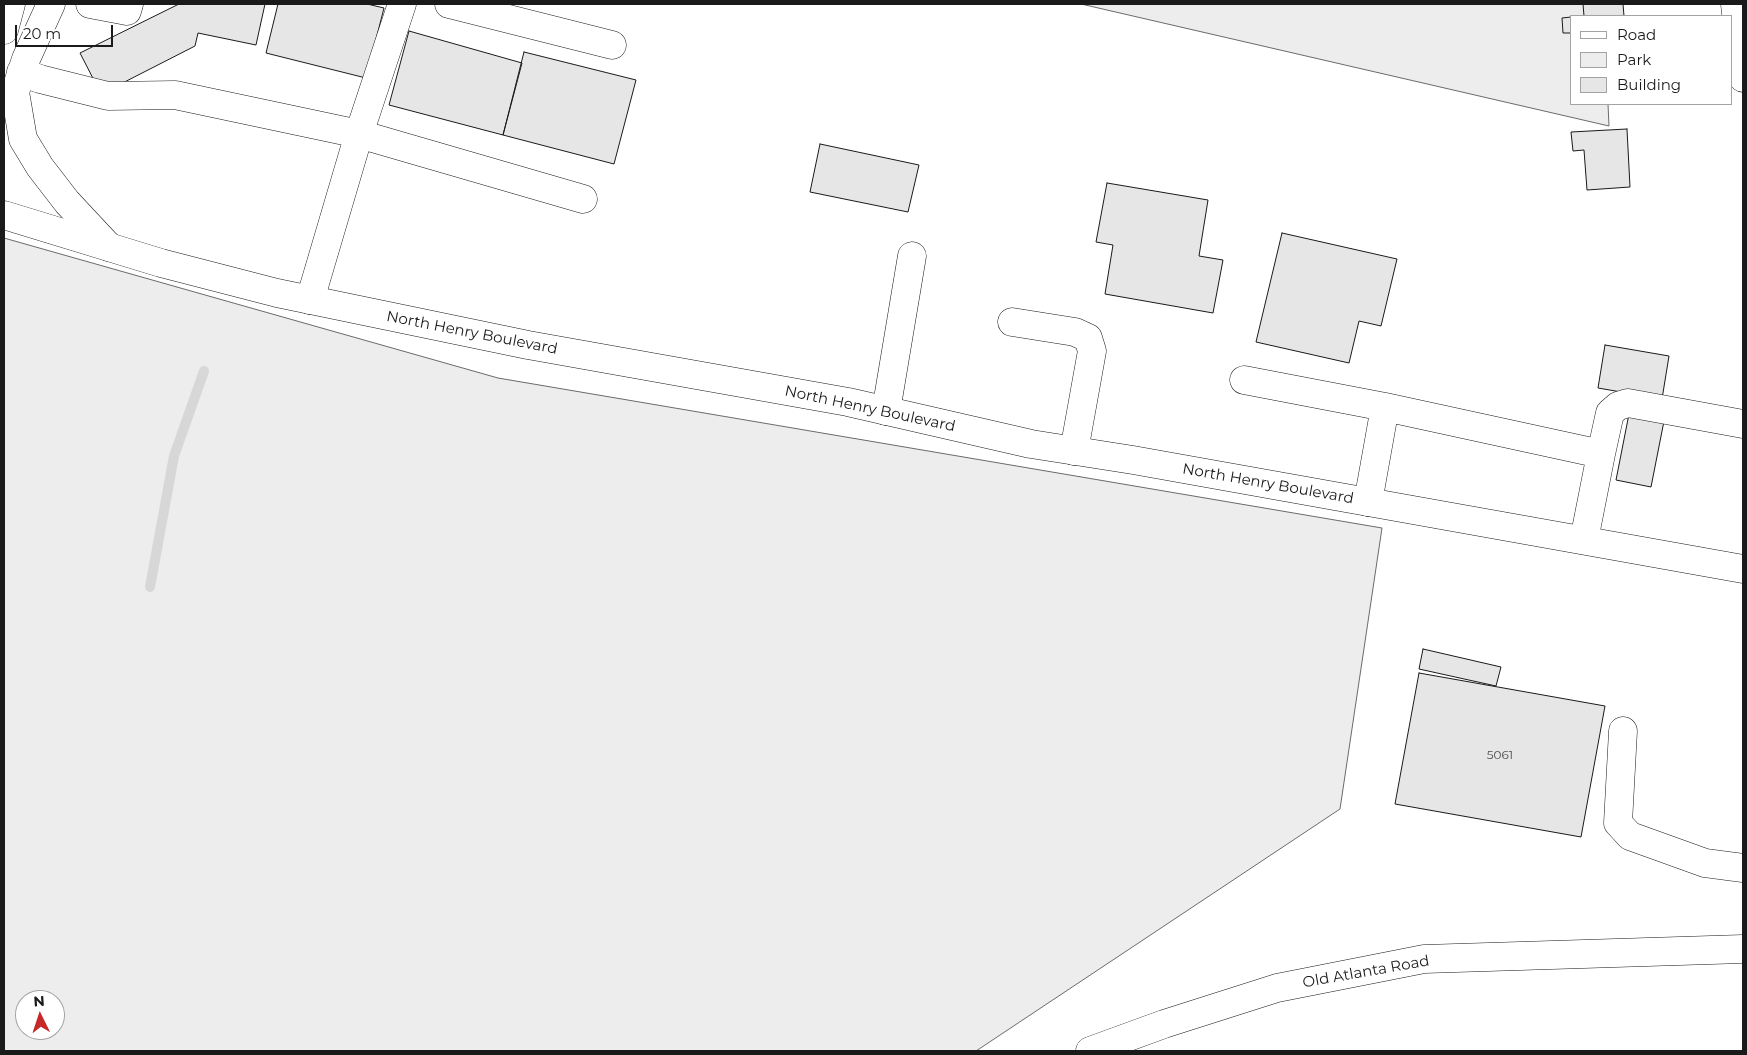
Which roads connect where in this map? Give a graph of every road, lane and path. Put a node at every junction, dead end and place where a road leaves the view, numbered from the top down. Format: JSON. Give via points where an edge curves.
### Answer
{"nodes":[{"id":1,"x":12,"y":4,"type":"edge"},
{"id":2,"x":51,"y":4,"type":"edge"},
{"id":3,"x":90,"y":4,"type":"edge"},
{"id":4,"x":129,"y":4,"type":"edge"},
{"id":5,"x":402,"y":4,"type":"edge"},
{"id":6,"x":449,"y":4,"type":"edge"},
{"id":7,"x":1735,"y":4,"type":"edge"},
{"id":8,"x":4,"y":30,"type":"edge"},
{"id":9,"x":612,"y":45,"type":"dead end"},
{"id":10,"x":16,"y":68,"type":"edge"},
{"id":11,"x":1743,"y":78,"type":"edge"},
{"id":12,"x":4,"y":124,"type":"edge"},
{"id":13,"x":359,"y":134,"type":"junction"},
{"id":14,"x":582,"y":199,"type":"dead end"},
{"id":15,"x":4,"y":215,"type":"edge"},
{"id":16,"x":109,"y":247,"type":"junction"},
{"id":17,"x":912,"y":256,"type":"dead end"},
{"id":18,"x":310,"y":300,"type":"junction"},
{"id":19,"x":1012,"y":322,"type":"dead end"},
{"id":20,"x":1244,"y":380,"type":"dead end"},
{"id":21,"x":1385,"y":407,"type":"junction"},
{"id":22,"x":886,"y":411,"type":"junction"},
{"id":23,"x":1743,"y":424,"type":"edge"},
{"id":24,"x":1074,"y":451,"type":"junction"},
{"id":25,"x":1601,"y":454,"type":"junction"},
{"id":26,"x":1368,"y":502,"type":"junction"},
{"id":27,"x":1584,"y":540,"type":"junction"},
{"id":28,"x":1743,"y":569,"type":"edge"},
{"id":29,"x":1623,"y":730,"type":"dead end"},
{"id":30,"x":1743,"y":868,"type":"edge"},
{"id":31,"x":1743,"y":949,"type":"edge"},
{"id":32,"x":1090,"y":1051,"type":"edge"}],
"edges":[{"from":1,"to":8,"type":"main road"},
{"from":2,"to":10,"type":"main road"},
{"from":3,"to":4,"type":"main road","via":[[126,11]]},
{"from":5,"to":13,"type":"main road"},
{"from":6,"to":9,"type":"main road"},
{"from":7,"to":11,"type":"main road"},
{"from":10,"to":12,"type":"main road"},
{"from":10,"to":13,"type":"main road","via":[[40,79],[108,96],[175,95]]},
{"from":10,"to":16,"type":"main road","via":[[23,139],[67,202]]},
{"from":13,"to":14,"type":"main road"},
{"from":13,"to":18,"type":"main road"},
{"from":15,"to":16,"type":"main road","name":"North Henry Boulevard"},
{"from":16,"to":18,"type":"main road","name":"North Henry Boulevard"},
{"from":17,"to":22,"type":"main road"},
{"from":18,"to":22,"type":"main road","name":"North Henry Boulevard","via":[[528,345]]},
{"from":19,"to":24,"type":"main road","via":[[1075,332],[1088,338],[1092,351]]},
{"from":20,"to":21,"type":"main road"},
{"from":21,"to":25,"type":"main road"},
{"from":21,"to":26,"type":"main road"},
{"from":22,"to":24,"type":"main road","name":"North Henry Boulevard"},
{"from":23,"to":25,"type":"main road","via":[[1628,403],[1610,413]]},
{"from":24,"to":26,"type":"main road","name":"North Henry Boulevard"},
{"from":25,"to":27,"type":"main road"},
{"from":26,"to":27,"type":"main road","name":"North Henry Boulevard"},
{"from":27,"to":28,"type":"main road","name":"North Henry Boulevard"},
{"from":29,"to":30,"type":"main road","via":[[1618,823],[1630,836],[1705,862]]},
{"from":31,"to":32,"type":"main road","name":"Old Atlanta Road","via":[[1424,960],[1277,988]]}]}
